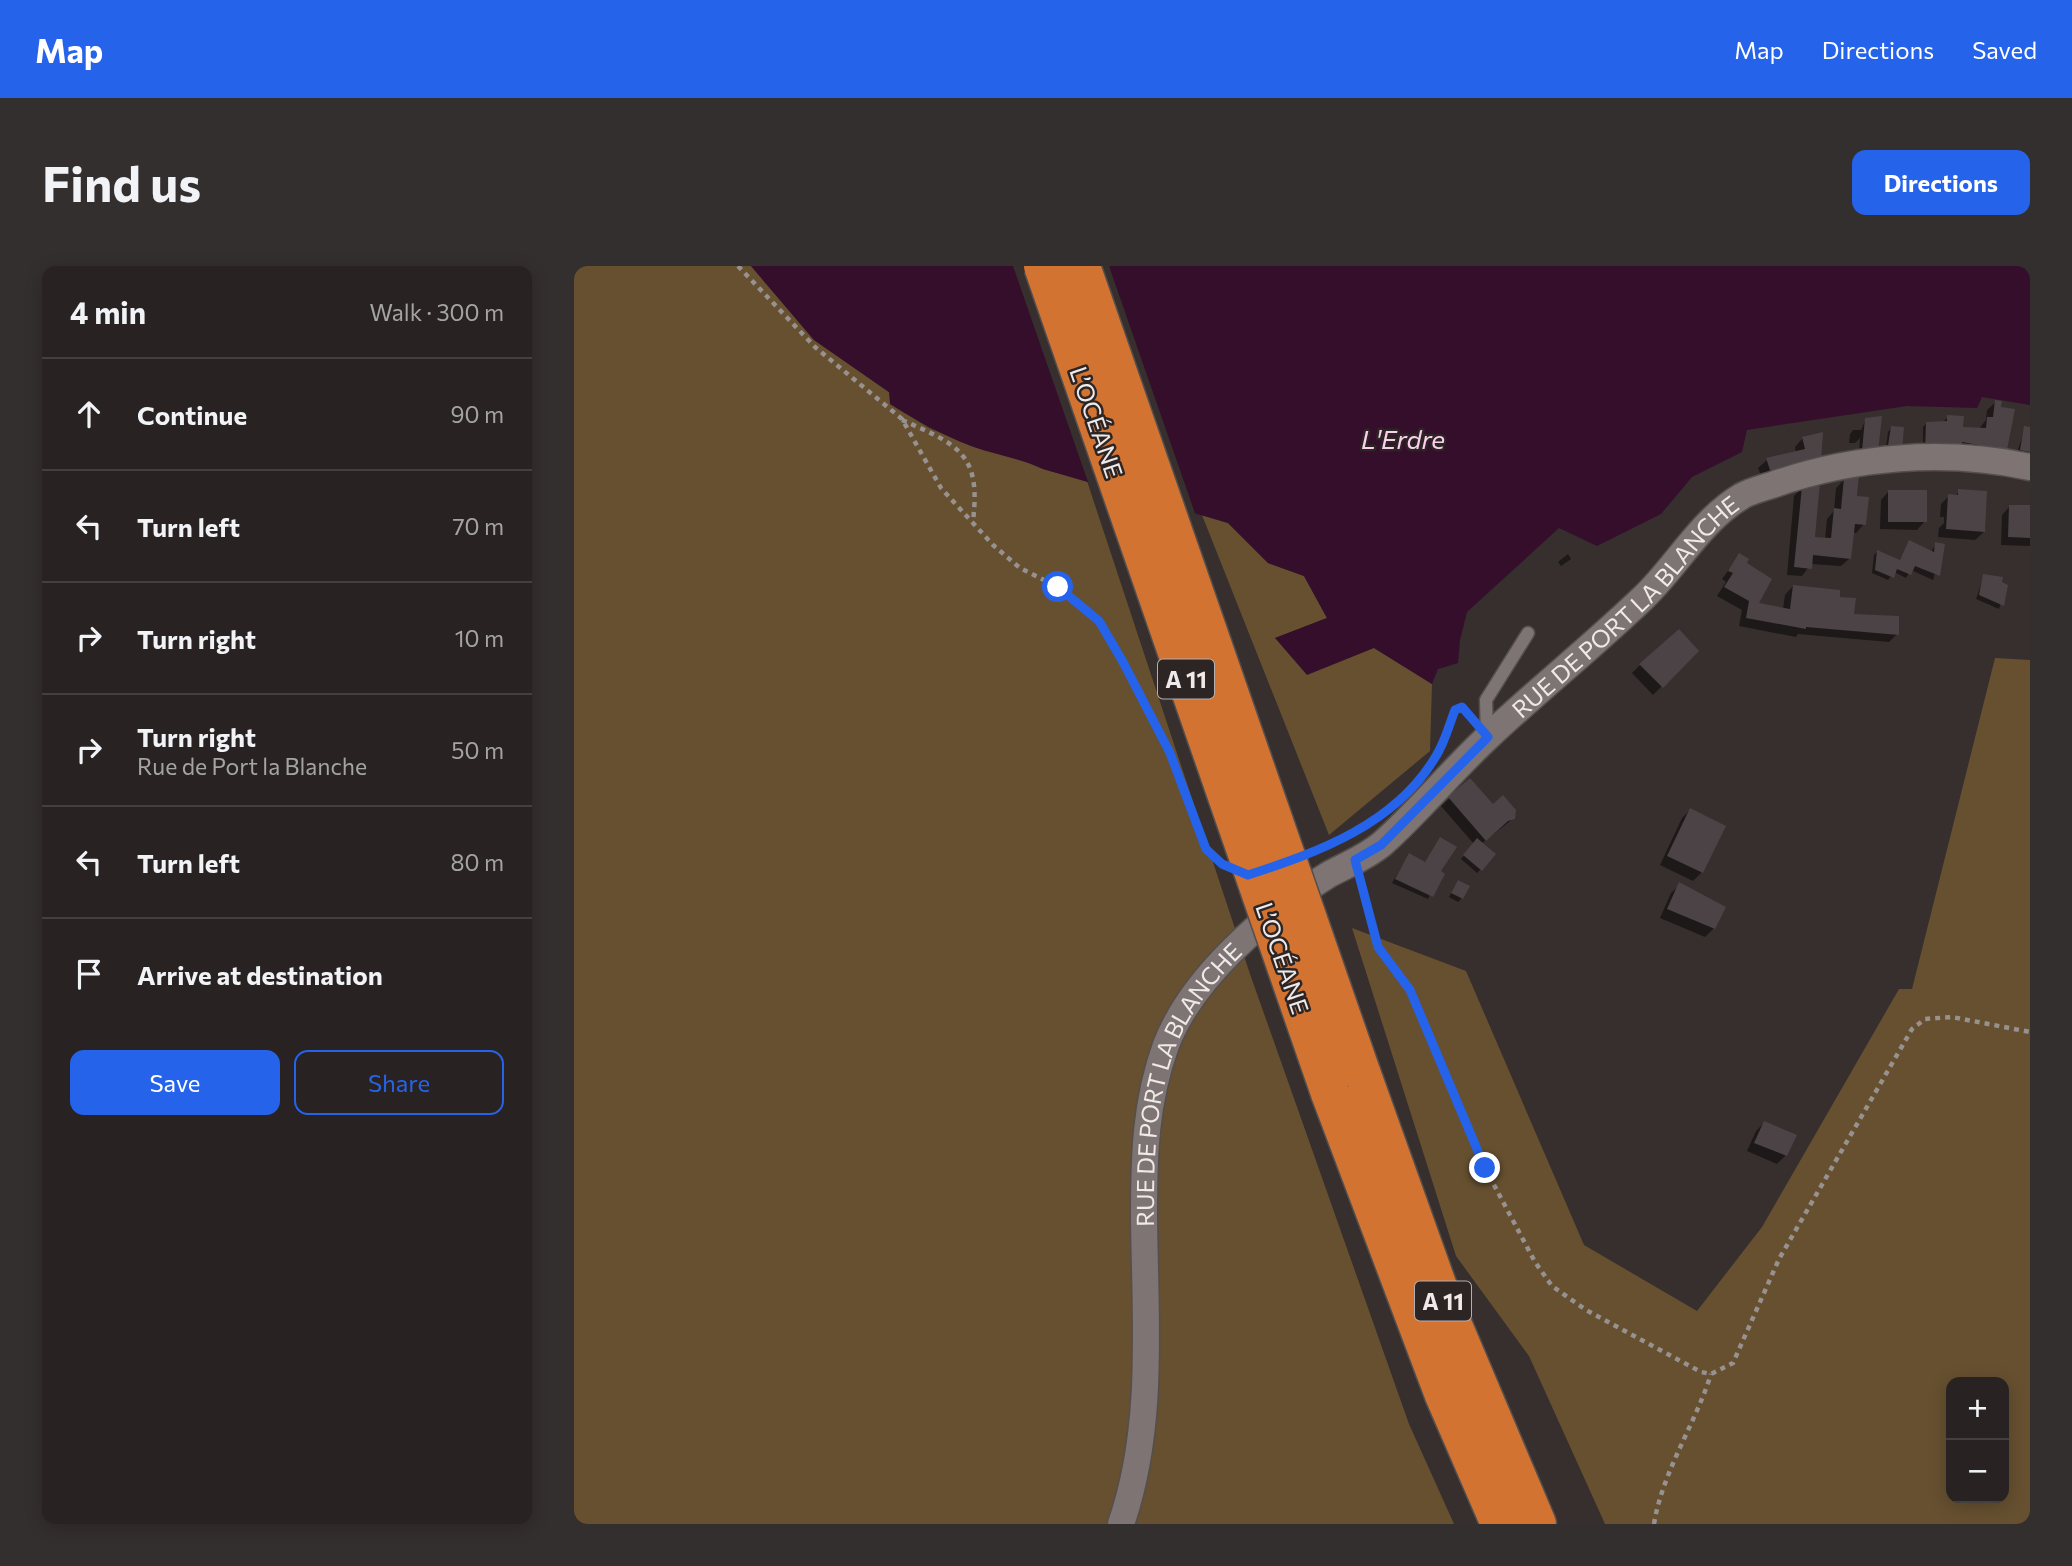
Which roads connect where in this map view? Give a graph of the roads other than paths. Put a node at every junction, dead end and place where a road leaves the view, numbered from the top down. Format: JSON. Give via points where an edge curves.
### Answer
{"nodes":[{"id":1,"x":1043,"y":266,"type":"edge"},
{"id":2,"x":1081,"y":266,"type":"edge"},
{"id":3,"x":2030,"y":467,"type":"edge"},
{"id":4,"x":1528,"y":633,"type":"dead end"},
{"id":5,"x":1488,"y":737,"type":"junction"},
{"id":6,"x":1345,"y":1082,"type":"junction"},
{"id":7,"x":1121,"y":1524,"type":"edge"},
{"id":8,"x":1500,"y":1524,"type":"edge"},
{"id":9,"x":1537,"y":1524,"type":"edge"}],
"edges":[{"from":1,"to":6,"type":"highway","name":"L’OCÉANE","number":"A 11","bridge":true},
{"from":2,"to":6,"type":"highway","name":"L’OCÉANE","number":"A 11","bridge":true},
{"from":3,"to":5,"type":"street","name":"RUE DE PORT LA BLANCHE","via":[[1994,459],[1921,457],[1861,462],[1797,476],[1742,496],[1693,538],[1646,595]]},
{"from":4,"to":5,"type":"lane","via":[[1486,699]]},
{"from":5,"to":7,"type":"street","name":"RUE DE PORT LA BLANCHE","via":[[1381,845],[1325,877],[1234,946],[1197,990],[1168,1041],[1148,1102],[1145,1402],[1136,1483]]},
{"from":6,"to":8,"type":"highway","name":"L’OCÉANE","number":"A 11","via":[[1419,1330]]},
{"from":6,"to":9,"type":"highway","name":"L’OCÉANE","number":"A 11"}]}
